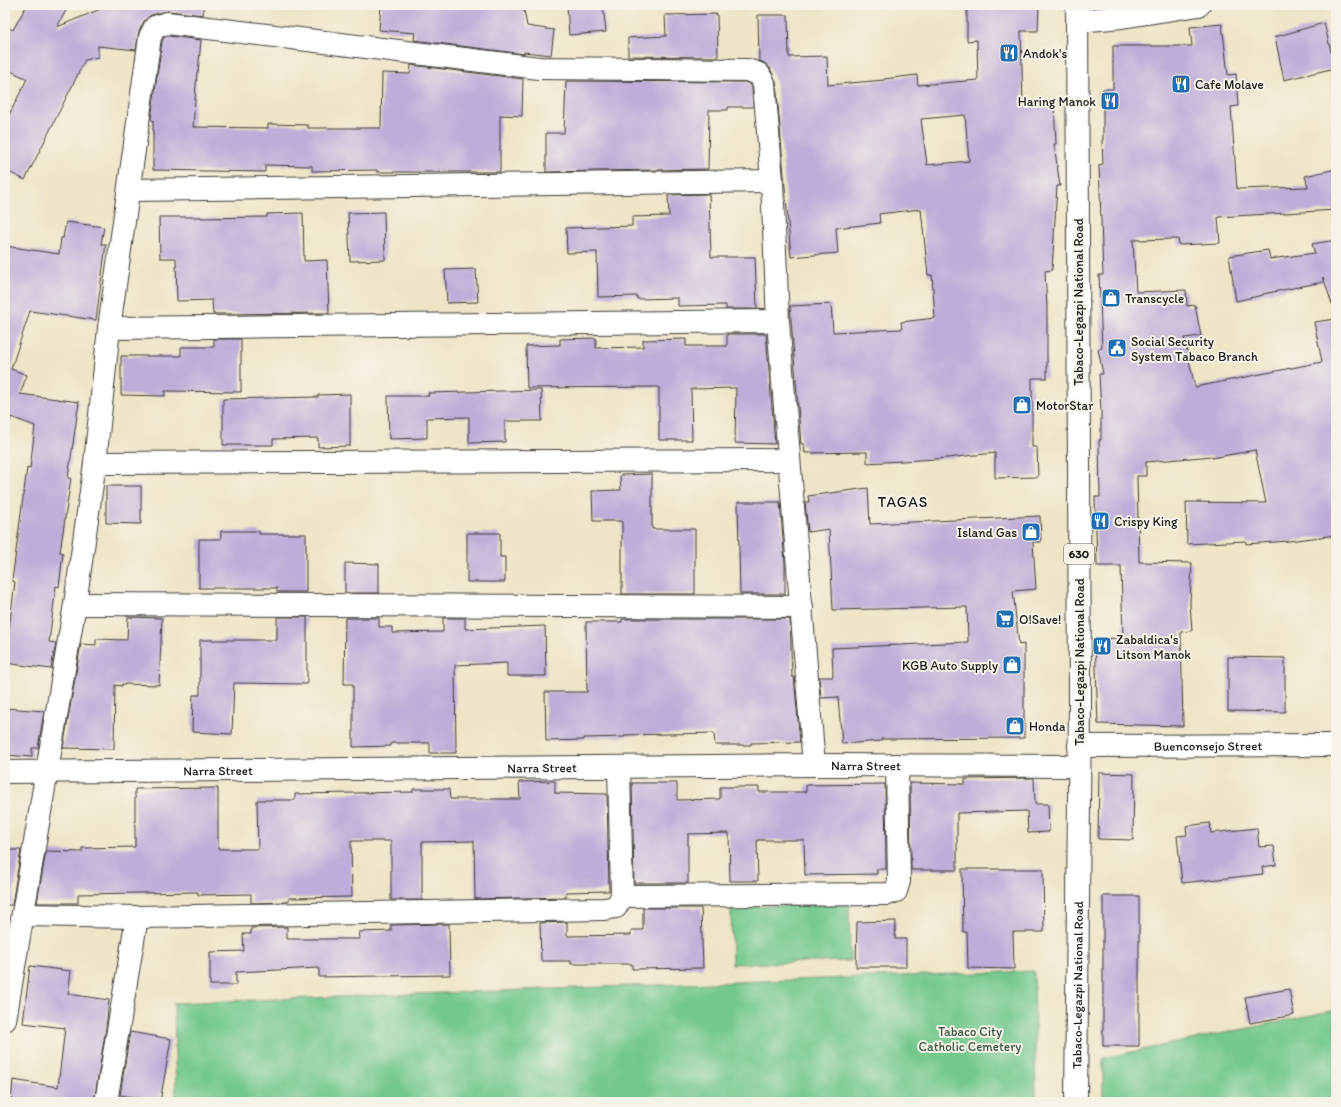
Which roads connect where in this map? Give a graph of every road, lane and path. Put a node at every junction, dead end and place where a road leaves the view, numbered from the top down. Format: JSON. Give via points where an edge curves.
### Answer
{"nodes":[{"id":1,"x":1200,"y":5,"type":"edge"},
{"id":2,"x":1078,"y":13,"type":"edge"},
{"id":3,"x":772,"y":181,"type":"junction"},
{"id":4,"x":129,"y":190,"type":"junction"},
{"id":5,"x":778,"y":321,"type":"junction"},
{"id":6,"x":109,"y":328,"type":"junction"},
{"id":7,"x":789,"y":460,"type":"junction"},
{"id":8,"x":95,"y":463,"type":"junction"},
{"id":9,"x":75,"y":604,"type":"junction"},
{"id":10,"x":802,"y":607,"type":"junction"},
{"id":11,"x":1336,"y":745,"type":"edge"},
{"id":12,"x":1079,"y":756,"type":"junction"},
{"id":13,"x":814,"y":765,"type":"junction"},
{"id":14,"x":897,"y":765,"type":"junction"},
{"id":15,"x":619,"y":767,"type":"junction"},
{"id":16,"x":47,"y":771,"type":"junction"},
{"id":17,"x":5,"y":772,"type":"edge"},
{"id":18,"x":622,"y":896,"type":"junction"},
{"id":19,"x":23,"y":915,"type":"junction"},
{"id":20,"x":137,"y":917,"type":"junction"},
{"id":21,"x":5,"y":1020,"type":"edge"},
{"id":22,"x":106,"y":1102,"type":"edge"},
{"id":23,"x":1076,"y":1102,"type":"edge"}],
"edges":[{"from":1,"to":2,"type":"street","via":[[1122,17]]},
{"from":2,"to":12,"type":"street","name":"Tabaco-Legazpi National Road","number":"630"},
{"from":3,"to":4,"type":"street"},
{"from":3,"to":4,"type":"street","via":[[764,83],[759,74],[747,70],[539,68],[167,23],[155,27],[150,37]]},
{"from":3,"to":5,"type":"street"},
{"from":4,"to":6,"type":"street"},
{"from":5,"to":6,"type":"street"},
{"from":5,"to":7,"type":"street"},
{"from":6,"to":8,"type":"street"},
{"from":7,"to":8,"type":"street"},
{"from":7,"to":10,"type":"street"},
{"from":8,"to":9,"type":"street"},
{"from":9,"to":10,"type":"street"},
{"from":9,"to":16,"type":"street"},
{"from":10,"to":13,"type":"street"},
{"from":11,"to":12,"type":"street","name":"Buenconsejo Street"},
{"from":12,"to":14,"type":"street","name":"Narra Street"},
{"from":12,"to":23,"type":"street","name":"Tabaco-Legazpi National Road","number":"630"},
{"from":13,"to":14,"type":"street","name":"Narra Street"},
{"from":13,"to":15,"type":"street","name":"Narra Street"},
{"from":14,"to":18,"type":"street","via":[[899,881],[896,891],[888,894]]},
{"from":15,"to":16,"type":"street","name":"Narra Street"},
{"from":15,"to":18,"type":"street"},
{"from":16,"to":17,"type":"street","name":"Narra Street"},
{"from":16,"to":19,"type":"street"},
{"from":18,"to":20,"type":"street","via":[[616,907],[604,909]]},
{"from":19,"to":20,"type":"street"},
{"from":19,"to":21,"type":"street"},
{"from":20,"to":22,"type":"street"}]}
